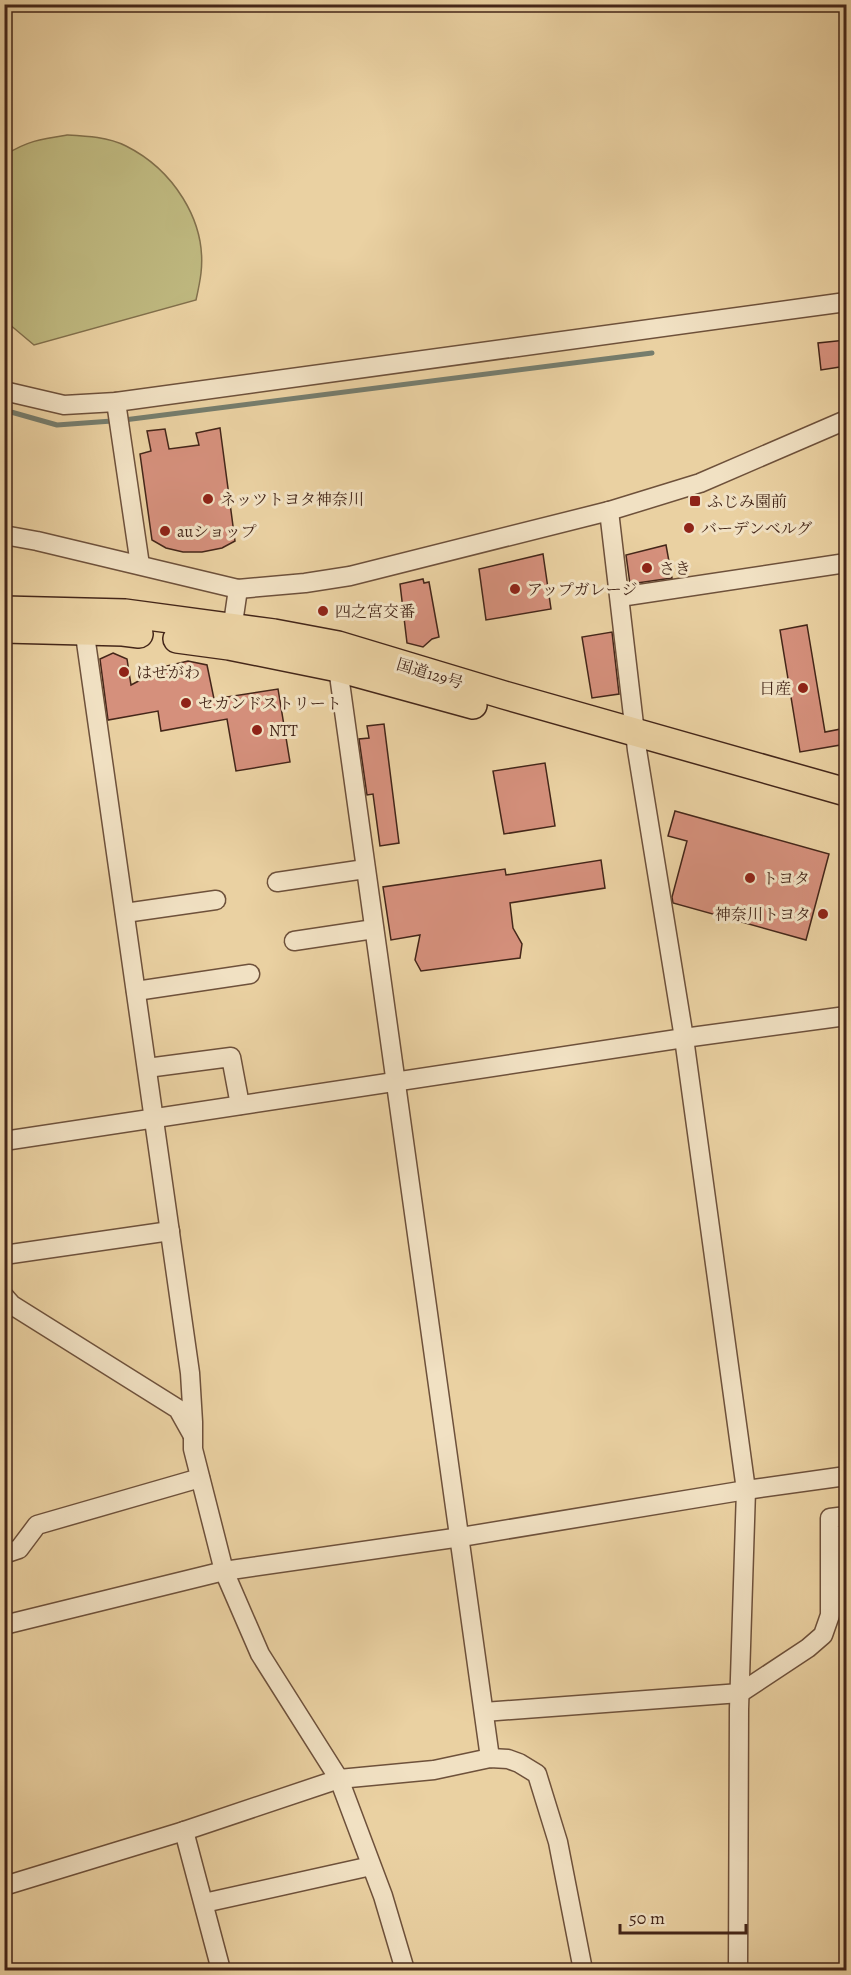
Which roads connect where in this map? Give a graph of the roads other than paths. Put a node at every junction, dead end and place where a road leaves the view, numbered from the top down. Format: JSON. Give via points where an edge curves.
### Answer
{"nodes":[{"id":1,"x":846,"y":302,"type":"edge"},
{"id":2,"x":4,"y":391,"type":"edge"},
{"id":3,"x":117,"y":402,"type":"junction"},
{"id":4,"x":846,"y":420,"type":"edge"},
{"id":5,"x":609,"y":511,"type":"junction"},
{"id":6,"x":4,"y":535,"type":"edge"},
{"id":7,"x":846,"y":564,"type":"edge"},
{"id":8,"x":140,"y":565,"type":"junction"},
{"id":9,"x":238,"y":589,"type":"junction"},
{"id":10,"x":620,"y":597,"type":"junction"},
{"id":11,"x":4,"y":610,"type":"edge"},
{"id":12,"x":83,"y":621,"type":"junction"},
{"id":13,"x":4,"y":629,"type":"edge"},
{"id":14,"x":231,"y":637,"type":"junction"},
{"id":15,"x":338,"y":668,"type":"junction"},
{"id":16,"x":636,"y":741,"type":"junction"},
{"id":17,"x":846,"y":792,"type":"edge"},
{"id":18,"x":846,"y":810,"type":"edge"},
{"id":19,"x":365,"y":869,"type":"junction"},
{"id":20,"x":277,"y":882,"type":"dead end"},
{"id":21,"x":216,"y":900,"type":"dead end"},
{"id":22,"x":125,"y":913,"type":"junction"},
{"id":23,"x":374,"y":929,"type":"junction"},
{"id":24,"x":294,"y":941,"type":"dead end"},
{"id":25,"x":250,"y":974,"type":"dead end"},
{"id":26,"x":136,"y":991,"type":"junction"},
{"id":27,"x":846,"y":1016,"type":"edge"},
{"id":28,"x":684,"y":1038,"type":"junction"},
{"id":29,"x":147,"y":1068,"type":"junction"},
{"id":30,"x":395,"y":1082,"type":"junction"},
{"id":31,"x":240,"y":1105,"type":"junction"},
{"id":32,"x":153,"y":1117,"type":"junction"},
{"id":33,"x":4,"y":1141,"type":"edge"},
{"id":34,"x":170,"y":1231,"type":"junction"},
{"id":35,"x":4,"y":1255,"type":"edge"},
{"id":36,"x":4,"y":1296,"type":"edge"},
{"id":37,"x":193,"y":1435,"type":"junction"},
{"id":38,"x":846,"y":1476,"type":"edge"},
{"id":39,"x":200,"y":1478,"type":"junction"},
{"id":40,"x":746,"y":1490,"type":"junction"},
{"id":41,"x":846,"y":1516,"type":"edge"},
{"id":42,"x":461,"y":1537,"type":"junction"},
{"id":43,"x":4,"y":1554,"type":"edge"},
{"id":44,"x":224,"y":1571,"type":"junction"},
{"id":45,"x":4,"y":1625,"type":"edge"},
{"id":46,"x":740,"y":1693,"type":"junction"},
{"id":47,"x":484,"y":1712,"type":"junction"},
{"id":48,"x":490,"y":1758,"type":"junction"},
{"id":49,"x":339,"y":1779,"type":"junction"},
{"id":50,"x":184,"y":1831,"type":"junction"},
{"id":51,"x":371,"y":1866,"type":"junction"},
{"id":52,"x":4,"y":1886,"type":"edge"},
{"id":53,"x":204,"y":1903,"type":"junction"},
{"id":54,"x":221,"y":1971,"type":"edge"},
{"id":55,"x":405,"y":1971,"type":"edge"},
{"id":56,"x":583,"y":1971,"type":"edge"},
{"id":57,"x":738,"y":1971,"type":"edge"}],
"edges":[{"from":1,"to":3,"type":"street"},
{"from":2,"to":3,"type":"street","via":[[64,405]]},
{"from":3,"to":8,"type":"street"},
{"from":4,"to":5,"type":"street","via":[[700,483]]},
{"from":5,"to":9,"type":"street","via":[[350,576]]},
{"from":5,"to":10,"type":"street"},
{"from":6,"to":8,"type":"street"},
{"from":7,"to":10,"type":"street"},
{"from":8,"to":9,"type":"street"},
{"from":9,"to":14,"type":"street"},
{"from":10,"to":16,"type":"street"},
{"from":11,"to":12,"type":"highway","name":"国道129号"},
{"from":12,"to":13,"type":"highway","name":"国道129号"},
{"from":12,"to":14,"type":"highway","name":"国道129号","via":[[125,613]]},
{"from":12,"to":22,"type":"street"},
{"from":14,"to":15,"type":"highway","name":"国道129号"},
{"from":14,"to":16,"type":"highway","name":"国道129号","via":[[338,645],[504,695]]},
{"from":15,"to":16,"type":"highway","name":"国道129号"},
{"from":15,"to":19,"type":"street"},
{"from":16,"to":17,"type":"highway","name":"国道129号"},
{"from":16,"to":18,"type":"highway","name":"国道129号"},
{"from":16,"to":28,"type":"street"},
{"from":19,"to":20,"type":"street"},
{"from":19,"to":23,"type":"street"},
{"from":21,"to":22,"type":"street"},
{"from":22,"to":26,"type":"street"},
{"from":23,"to":24,"type":"street"},
{"from":23,"to":30,"type":"street"},
{"from":25,"to":26,"type":"street"},
{"from":26,"to":29,"type":"street"},
{"from":27,"to":28,"type":"street"},
{"from":28,"to":30,"type":"street"},
{"from":28,"to":40,"type":"street"},
{"from":29,"to":31,"type":"street","via":[[231,1057]]},
{"from":29,"to":32,"type":"street"},
{"from":30,"to":31,"type":"street"},
{"from":30,"to":42,"type":"street"},
{"from":31,"to":32,"type":"street"},
{"from":32,"to":33,"type":"street"},
{"from":32,"to":34,"type":"street"},
{"from":34,"to":35,"type":"street"},
{"from":34,"to":37,"type":"street","via":[[190,1372]]},
{"from":36,"to":37,"type":"street","via":[[12,1305],[178,1409]]},
{"from":37,"to":39,"type":"street"},
{"from":38,"to":40,"type":"street"},
{"from":39,"to":43,"type":"street","via":[[37,1525],[19,1549]]},
{"from":39,"to":44,"type":"street"},
{"from":40,"to":42,"type":"street"},
{"from":40,"to":46,"type":"street"},
{"from":41,"to":46,"type":"street","via":[[830,1518],[830,1615],[823,1635]]},
{"from":42,"to":44,"type":"street"},
{"from":42,"to":47,"type":"street"},
{"from":44,"to":45,"type":"street"},
{"from":44,"to":49,"type":"street","via":[[260,1654]]},
{"from":46,"to":47,"type":"street"},
{"from":46,"to":57,"type":"street"},
{"from":47,"to":48,"type":"street"},
{"from":48,"to":49,"type":"street","via":[[434,1770]]},
{"from":48,"to":56,"type":"street","via":[[508,1759],[537,1774],[558,1842]]},
{"from":49,"to":50,"type":"street"},
{"from":49,"to":51,"type":"street"},
{"from":50,"to":52,"type":"street"},
{"from":50,"to":53,"type":"street"},
{"from":51,"to":53,"type":"street"},
{"from":51,"to":55,"type":"street"},
{"from":53,"to":54,"type":"street"}]}
